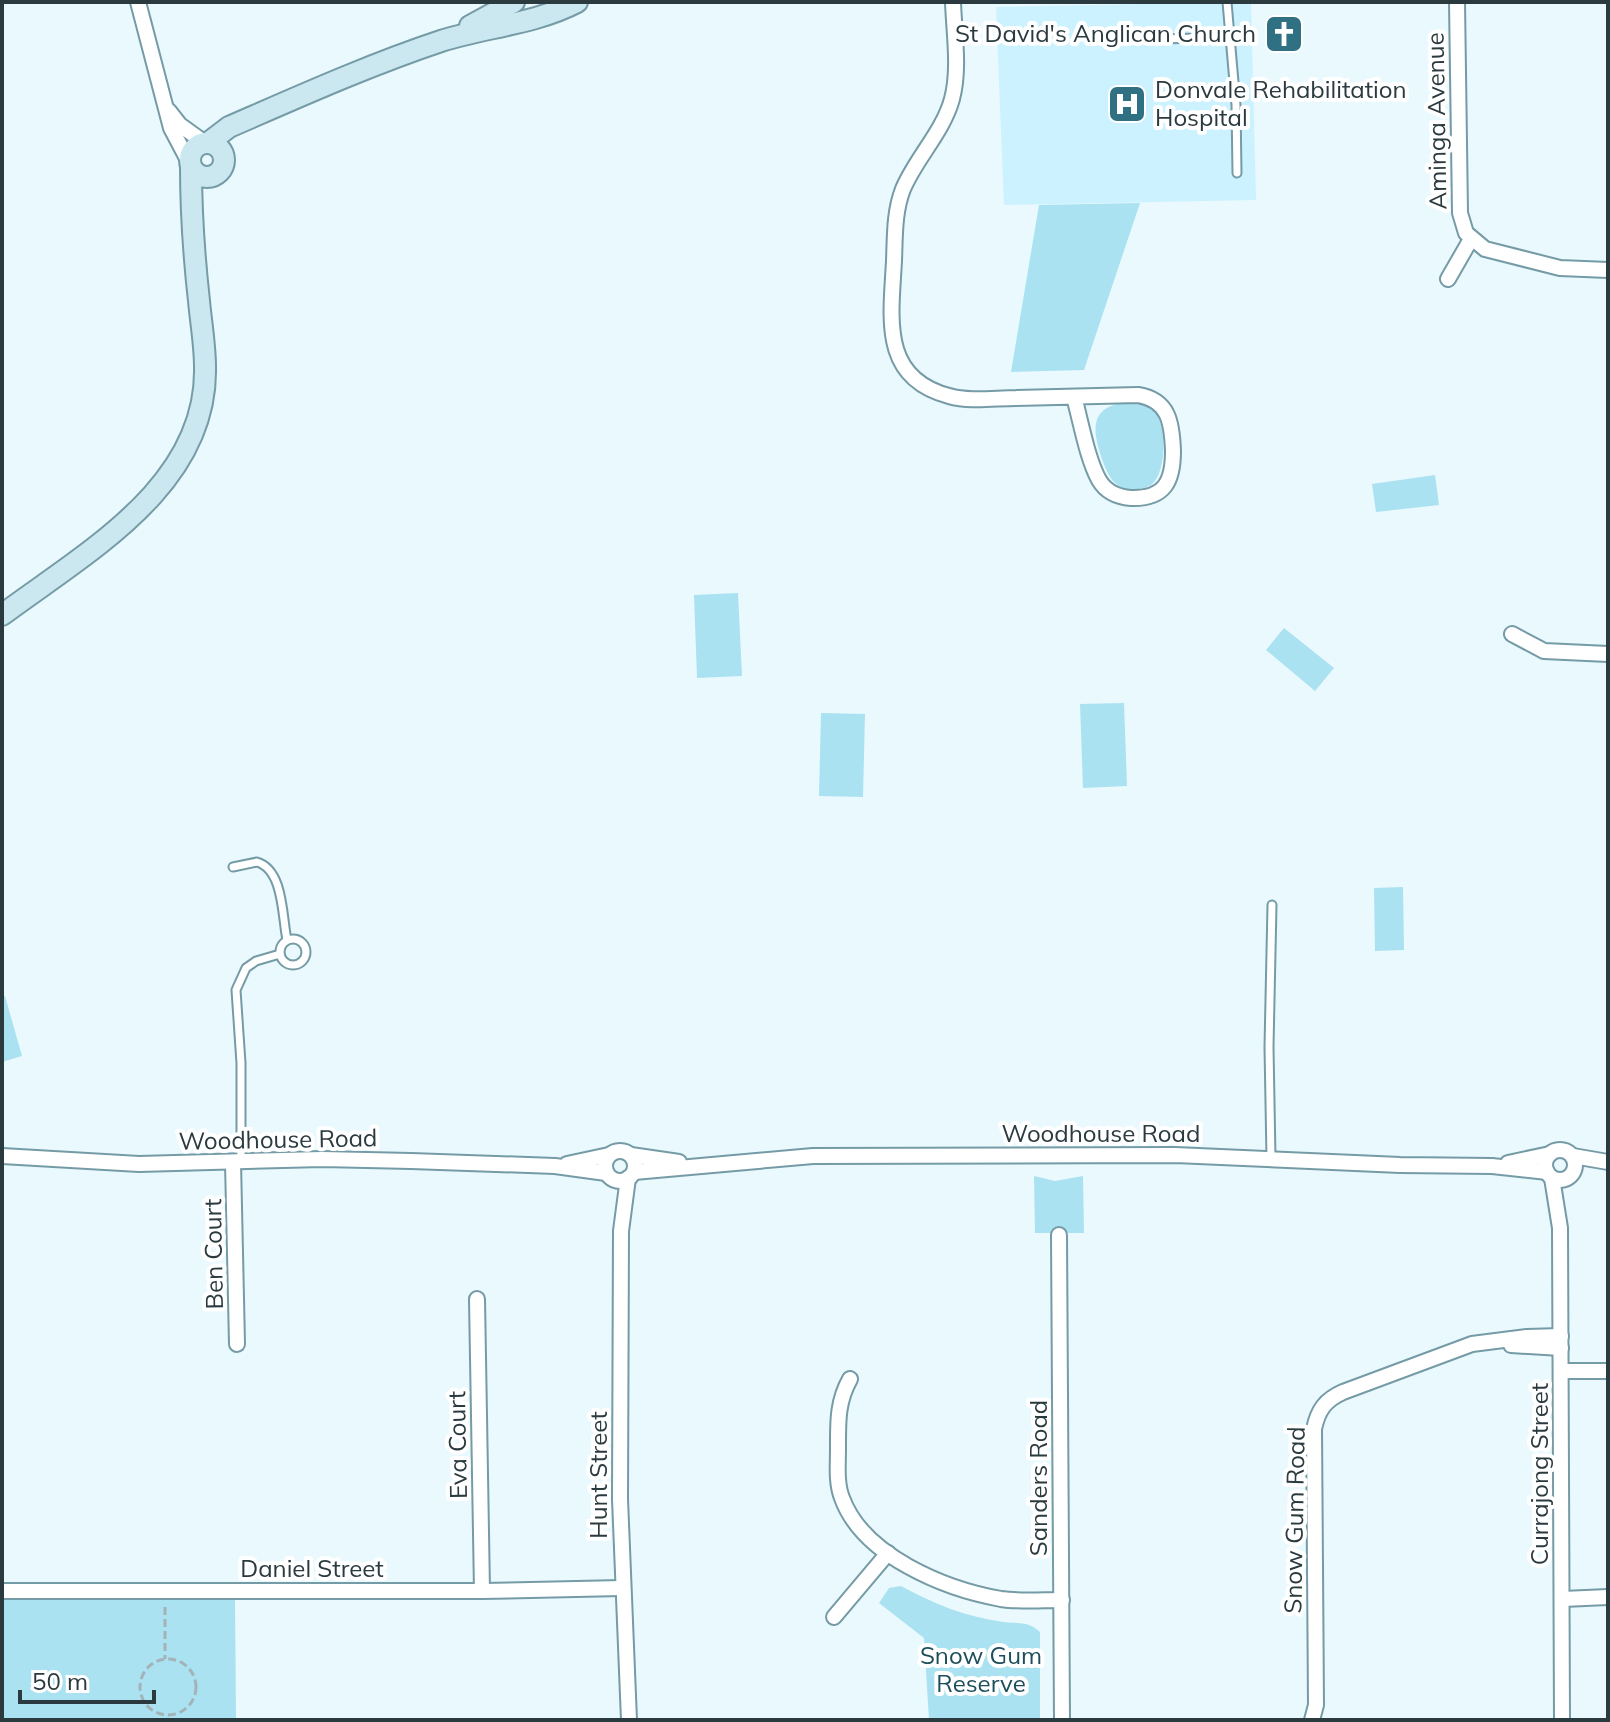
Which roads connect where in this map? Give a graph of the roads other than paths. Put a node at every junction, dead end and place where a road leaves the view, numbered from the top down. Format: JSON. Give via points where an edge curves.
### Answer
{"nodes":[{"id":1,"x":138,"y":2,"type":"edge"},
{"id":2,"x":514,"y":2,"type":"edge"},
{"id":3,"x":577,"y":2,"type":"edge"},
{"id":4,"x":953,"y":2,"type":"edge"},
{"id":5,"x":1227,"y":2,"type":"edge"},
{"id":6,"x":1457,"y":2,"type":"edge"},
{"id":7,"x":1230,"y":37,"type":"junction"},
{"id":8,"x":1162,"y":39,"type":"dead end"},
{"id":9,"x":441,"y":41,"type":"junction"},
{"id":10,"x":284,"y":104,"type":"junction"},
{"id":11,"x":167,"y":107,"type":"junction"},
{"id":12,"x":206,"y":143,"type":"junction"},
{"id":13,"x":190,"y":166,"type":"junction"},
{"id":14,"x":222,"y":168,"type":"junction"},
{"id":15,"x":1237,"y":173,"type":"dead end"},
{"id":16,"x":1471,"y":239,"type":"junction"},
{"id":17,"x":193,"y":246,"type":"junction"},
{"id":18,"x":1608,"y":270,"type":"edge"},
{"id":19,"x":1448,"y":279,"type":"dead end"},
{"id":20,"x":1074,"y":397,"type":"junction"},
{"id":21,"x":2,"y":615,"type":"edge"},
{"id":22,"x":1512,"y":634,"type":"dead end"},
{"id":23,"x":1608,"y":654,"type":"edge"},
{"id":24,"x":233,"y":867,"type":"dead end"},
{"id":25,"x":1272,"y":905,"type":"dead end"},
{"id":26,"x":287,"y":940,"type":"junction"},
{"id":27,"x":280,"y":954,"type":"junction"},
{"id":28,"x":1550,"y":1154,"type":"junction"},
{"id":29,"x":609,"y":1155,"type":"junction"},
{"id":30,"x":631,"y":1155,"type":"junction"},
{"id":31,"x":2,"y":1156,"type":"edge"},
{"id":32,"x":1573,"y":1156,"type":"junction"},
{"id":33,"x":1271,"y":1158,"type":"junction"},
{"id":34,"x":237,"y":1162,"type":"junction"},
{"id":35,"x":711,"y":1165,"type":"junction"},
{"id":36,"x":1608,"y":1165,"type":"edge"},
{"id":37,"x":555,"y":1166,"type":"junction"},
{"id":38,"x":1492,"y":1166,"type":"junction"},
{"id":39,"x":1550,"y":1175,"type":"junction"},
{"id":40,"x":1572,"y":1175,"type":"junction"},
{"id":41,"x":620,"y":1176,"type":"junction"},
{"id":42,"x":1560,"y":1228,"type":"junction"},
{"id":43,"x":1059,"y":1235,"type":"dead end"},
{"id":44,"x":477,"y":1299,"type":"dead end"},
{"id":45,"x":1561,"y":1342,"type":"junction"},
{"id":46,"x":237,"y":1344,"type":"dead end"},
{"id":47,"x":1562,"y":1371,"type":"junction"},
{"id":48,"x":1608,"y":1371,"type":"edge"},
{"id":49,"x":850,"y":1379,"type":"dead end"},
{"id":50,"x":888,"y":1553,"type":"junction"},
{"id":51,"x":622,"y":1588,"type":"junction"},
{"id":52,"x":2,"y":1591,"type":"edge"},
{"id":53,"x":482,"y":1591,"type":"junction"},
{"id":54,"x":1608,"y":1597,"type":"edge"},
{"id":55,"x":1563,"y":1599,"type":"junction"},
{"id":56,"x":1062,"y":1600,"type":"junction"},
{"id":57,"x":834,"y":1617,"type":"dead end"},
{"id":58,"x":629,"y":1720,"type":"edge"},
{"id":59,"x":1062,"y":1720,"type":"edge"},
{"id":60,"x":1312,"y":1720,"type":"edge"},
{"id":61,"x":1562,"y":1720,"type":"edge"}],
"edges":[{"from":1,"to":11,"type":"street"},
{"from":2,"to":9,"type":"main road"},
{"from":3,"to":9,"type":"main road","via":[[543,16]]},
{"from":4,"to":20,"type":"street","via":[[953,95],[942,124],[908,178],[897,210],[891,318],[898,358],[924,387],[954,398]]},
{"from":5,"to":7,"type":"lane"},
{"from":6,"to":16,"type":"street","name":"Aminga Avenue","via":[[1460,213]]},
{"from":7,"to":8,"type":"lane"},
{"from":7,"to":15,"type":"lane"},
{"from":9,"to":10,"type":"main road"},
{"from":10,"to":12,"type":"main road","via":[[229,127]]},
{"from":10,"to":14,"type":"main road","via":[[238,136]]},
{"from":11,"to":12,"type":"street","via":[[180,125]]},
{"from":11,"to":13,"type":"street","via":[[173,134]]},
{"from":12,"to":13,"type":"main road","via":[[192,152]]},
{"from":12,"to":14,"type":"main road","via":[[222,152]]},
{"from":13,"to":14,"type":"main road","via":[[204,177]]},
{"from":13,"to":17,"type":"main road"},
{"from":14,"to":17,"type":"main road","via":[[205,195]]},
{"from":16,"to":18,"type":"street","via":[[1485,249],[1560,268]]},
{"from":16,"to":19,"type":"street","name":"Aminga Avenue"},
{"from":17,"to":21,"type":"main road","via":[[206,369],[199,421],[183,456],[154,496]]},
{"from":20,"to":20,"type":"street","via":[[1138,395],[1160,403],[1172,431],[1173,471],[1165,487],[1148,496],[1126,498],[1102,485]]},
{"from":22,"to":23,"type":"street","via":[[1544,651]]},
{"from":24,"to":26,"type":"lane","via":[[257,862],[269,869]]},
{"from":25,"to":33,"type":"lane"},
{"from":26,"to":27,"type":"lane"},
{"from":26,"to":27,"type":"lane","via":[[301,942],[304,958],[292,964]]},
{"from":27,"to":34,"type":"lane","via":[[246,968],[236,990],[241,1063]]},
{"from":28,"to":32,"type":"street","via":[[1563,1150]]},
{"from":28,"to":38,"type":"street","name":"Woodhouse Road"},
{"from":28,"to":39,"type":"street","via":[[1545,1164]]},
{"from":29,"to":30,"type":"street","via":[[620,1150]]},
{"from":29,"to":37,"type":"street","name":"Woodhouse Road"},
{"from":29,"to":41,"type":"street","via":[[605,1163]]},
{"from":30,"to":35,"type":"street","name":"Woodhouse Road"},
{"from":30,"to":41,"type":"street","via":[[635,1163]]},
{"from":31,"to":34,"type":"street","name":"Woodhouse Road","via":[[139,1164]]},
{"from":32,"to":36,"type":"street"},
{"from":32,"to":40,"type":"street"},
{"from":33,"to":35,"type":"street","name":"Woodhouse Road","via":[[837,1156]]},
{"from":33,"to":38,"type":"street","name":"Woodhouse Road"},
{"from":34,"to":37,"type":"street","name":"Woodhouse Road","via":[[322,1159]]},
{"from":34,"to":46,"type":"street","name":"Ben Court"},
{"from":35,"to":41,"type":"street","name":"Woodhouse Road"},
{"from":36,"to":40,"type":"street"},
{"from":37,"to":41,"type":"street","name":"Woodhouse Road"},
{"from":38,"to":39,"type":"street","name":"Woodhouse Road"},
{"from":39,"to":40,"type":"street","via":[[1559,1181]]},
{"from":39,"to":42,"type":"street","name":"Currajong Street"},
{"from":40,"to":42,"type":"street","name":"Currajong Street"},
{"from":41,"to":51,"type":"street","name":"Hunt Street"},
{"from":42,"to":45,"type":"street","name":"Currajong Street"},
{"from":43,"to":56,"type":"street","name":"Sanders Road"},
{"from":44,"to":53,"type":"street","name":"Eva Court"},
{"from":45,"to":47,"type":"street","name":"Currajong Street"},
{"from":45,"to":60,"type":"street","name":"Snow Gum Road","via":[[1523,1347],[1491,1342],[1458,1349],[1343,1392],[1321,1409],[1314,1429]]},
{"from":47,"to":48,"type":"street"},
{"from":47,"to":55,"type":"street","name":"Currajong Street"},
{"from":49,"to":50,"type":"street","via":[[839,1406],[841,1496],[861,1529]]},
{"from":50,"to":56,"type":"street","via":[[959,1589],[1004,1599]]},
{"from":50,"to":57,"type":"street"},
{"from":51,"to":53,"type":"street","name":"Daniel Street"},
{"from":51,"to":58,"type":"street","name":"Hunt Street"},
{"from":52,"to":53,"type":"street","name":"Daniel Street"},
{"from":54,"to":55,"type":"street"},
{"from":55,"to":61,"type":"street","name":"Currajong Street"},
{"from":56,"to":59,"type":"street","name":"Sanders Road"}]}
